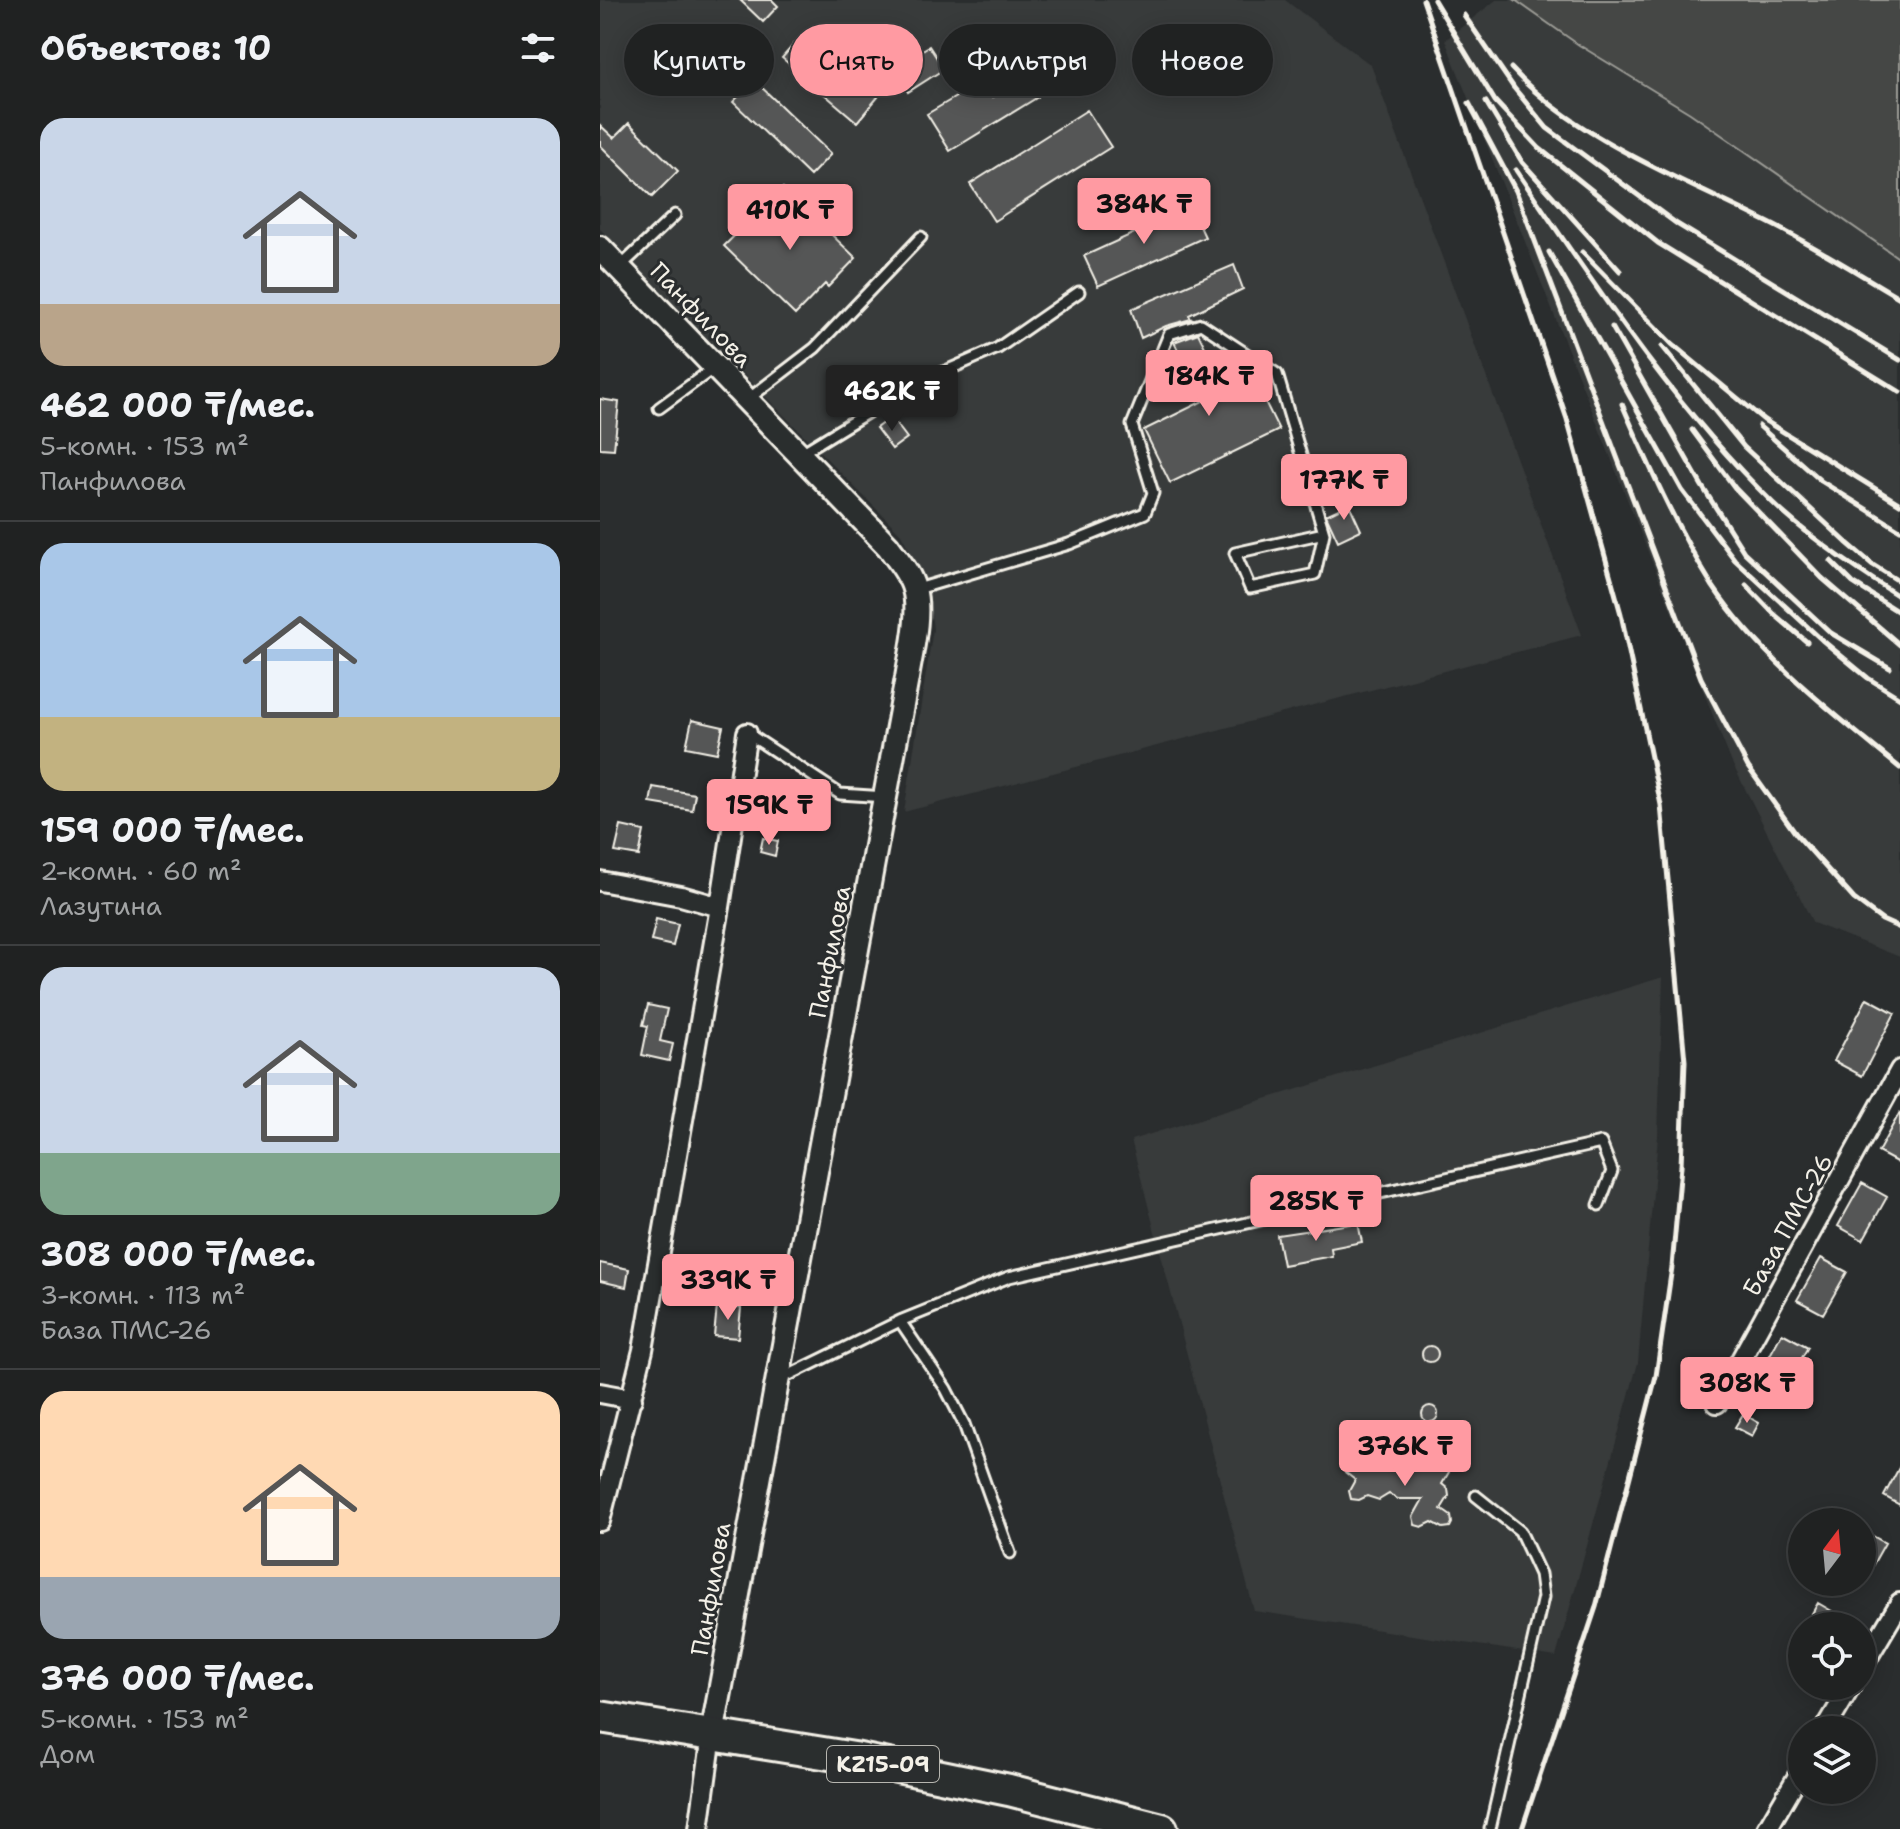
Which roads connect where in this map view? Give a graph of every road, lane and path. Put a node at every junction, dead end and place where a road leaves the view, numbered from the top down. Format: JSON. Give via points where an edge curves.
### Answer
{"nodes":[{"id":1,"x":675,"y":215,"type":"dead end"},
{"id":2,"x":921,"y":237,"type":"dead end"},
{"id":3,"x":600,"y":248,"type":"edge"},
{"id":4,"x":619,"y":268,"type":"junction"},
{"id":5,"x":1079,"y":292,"type":"dead end"},
{"id":6,"x":715,"y":367,"type":"junction"},
{"id":7,"x":747,"y":400,"type":"junction"},
{"id":8,"x":659,"y":408,"type":"dead end"},
{"id":9,"x":800,"y":454,"type":"junction"},
{"id":10,"x":1324,"y":533,"type":"junction"},
{"id":11,"x":914,"y":590,"type":"junction"},
{"id":12,"x":747,"y":733,"type":"joint"},
{"id":13,"x":886,"y":797,"type":"junction"},
{"id":14,"x":600,"y":881,"type":"edge"},
{"id":15,"x":720,"y":907,"type":"junction"},
{"id":16,"x":1900,"y":1070,"type":"edge"},
{"id":17,"x":1599,"y":1205,"type":"dead end"},
{"id":18,"x":900,"y":1321,"type":"junction"},
{"id":19,"x":776,"y":1382,"type":"junction"},
{"id":20,"x":600,"y":1393,"type":"edge"},
{"id":21,"x":632,"y":1399,"type":"junction"},
{"id":22,"x":1717,"y":1403,"type":"dead end"},
{"id":23,"x":1476,"y":1496,"type":"dead end"},
{"id":24,"x":600,"y":1521,"type":"edge"},
{"id":25,"x":1010,"y":1553,"type":"dead end"},
{"id":26,"x":1900,"y":1603,"type":"edge"},
{"id":27,"x":1876,"y":1643,"type":"edge"},
{"id":28,"x":600,"y":1717,"type":"edge"},
{"id":29,"x":712,"y":1735,"type":"junction"},
{"id":30,"x":1788,"y":1793,"type":"edge"},
{"id":31,"x":699,"y":1829,"type":"edge"},
{"id":32,"x":1162,"y":1829,"type":"edge"},
{"id":33,"x":1490,"y":1829,"type":"edge"},
{"id":34,"x":1767,"y":1829,"type":"edge"}],
"edges":[{"from":1,"to":4,"type":"lane"},
{"from":2,"to":7,"type":"lane","via":[[815,348]]},
{"from":3,"to":4,"type":"street","name":"Панфилова"},
{"from":4,"to":6,"type":"street","name":"Панфилова"},
{"from":5,"to":9,"type":"lane","via":[[998,348],[909,387]]},
{"from":6,"to":7,"type":"street","name":"Панфилова"},
{"from":6,"to":8,"type":"lane"},
{"from":7,"to":9,"type":"street","name":"Панфилова"},
{"from":9,"to":11,"type":"street","name":"Панфилова","via":[[888,546]]},
{"from":10,"to":10,"type":"lane","via":[[1315,574],[1250,588],[1235,553]]},
{"from":10,"to":11,"type":"lane","via":[[1277,374],[1201,324],[1169,334],[1132,425],[1153,493],[1145,513],[1069,544]]},
{"from":11,"to":13,"type":"street","name":"Панфилова","via":[[915,630]]},
{"from":12,"to":13,"type":"lane","via":[[840,794]]},
{"from":12,"to":15,"type":"street"},
{"from":13,"to":19,"type":"street","name":"Панфилова"},
{"from":14,"to":15,"type":"street"},
{"from":15,"to":21,"type":"street"},
{"from":16,"to":22,"type":"street","name":"База ПМС-26"},
{"from":17,"to":18,"type":"lane","via":[[1612,1171],[1601,1143],[1009,1277]]},
{"from":18,"to":19,"type":"lane"},
{"from":18,"to":25,"type":"lane","via":[[964,1424]]},
{"from":19,"to":29,"type":"street","name":"Панфилова"},
{"from":20,"to":21,"type":"street"},
{"from":21,"to":24,"type":"street"},
{"from":23,"to":33,"type":"lane","via":[[1520,1531],[1540,1574],[1543,1597]]},
{"from":26,"to":27,"type":"street"},
{"from":28,"to":29,"type":"highway","number":"KZ15-09"},
{"from":29,"to":31,"type":"street"},
{"from":29,"to":32,"type":"highway","number":"KZ15-09","via":[[885,1764]]},
{"from":30,"to":34,"type":"street"}]}
